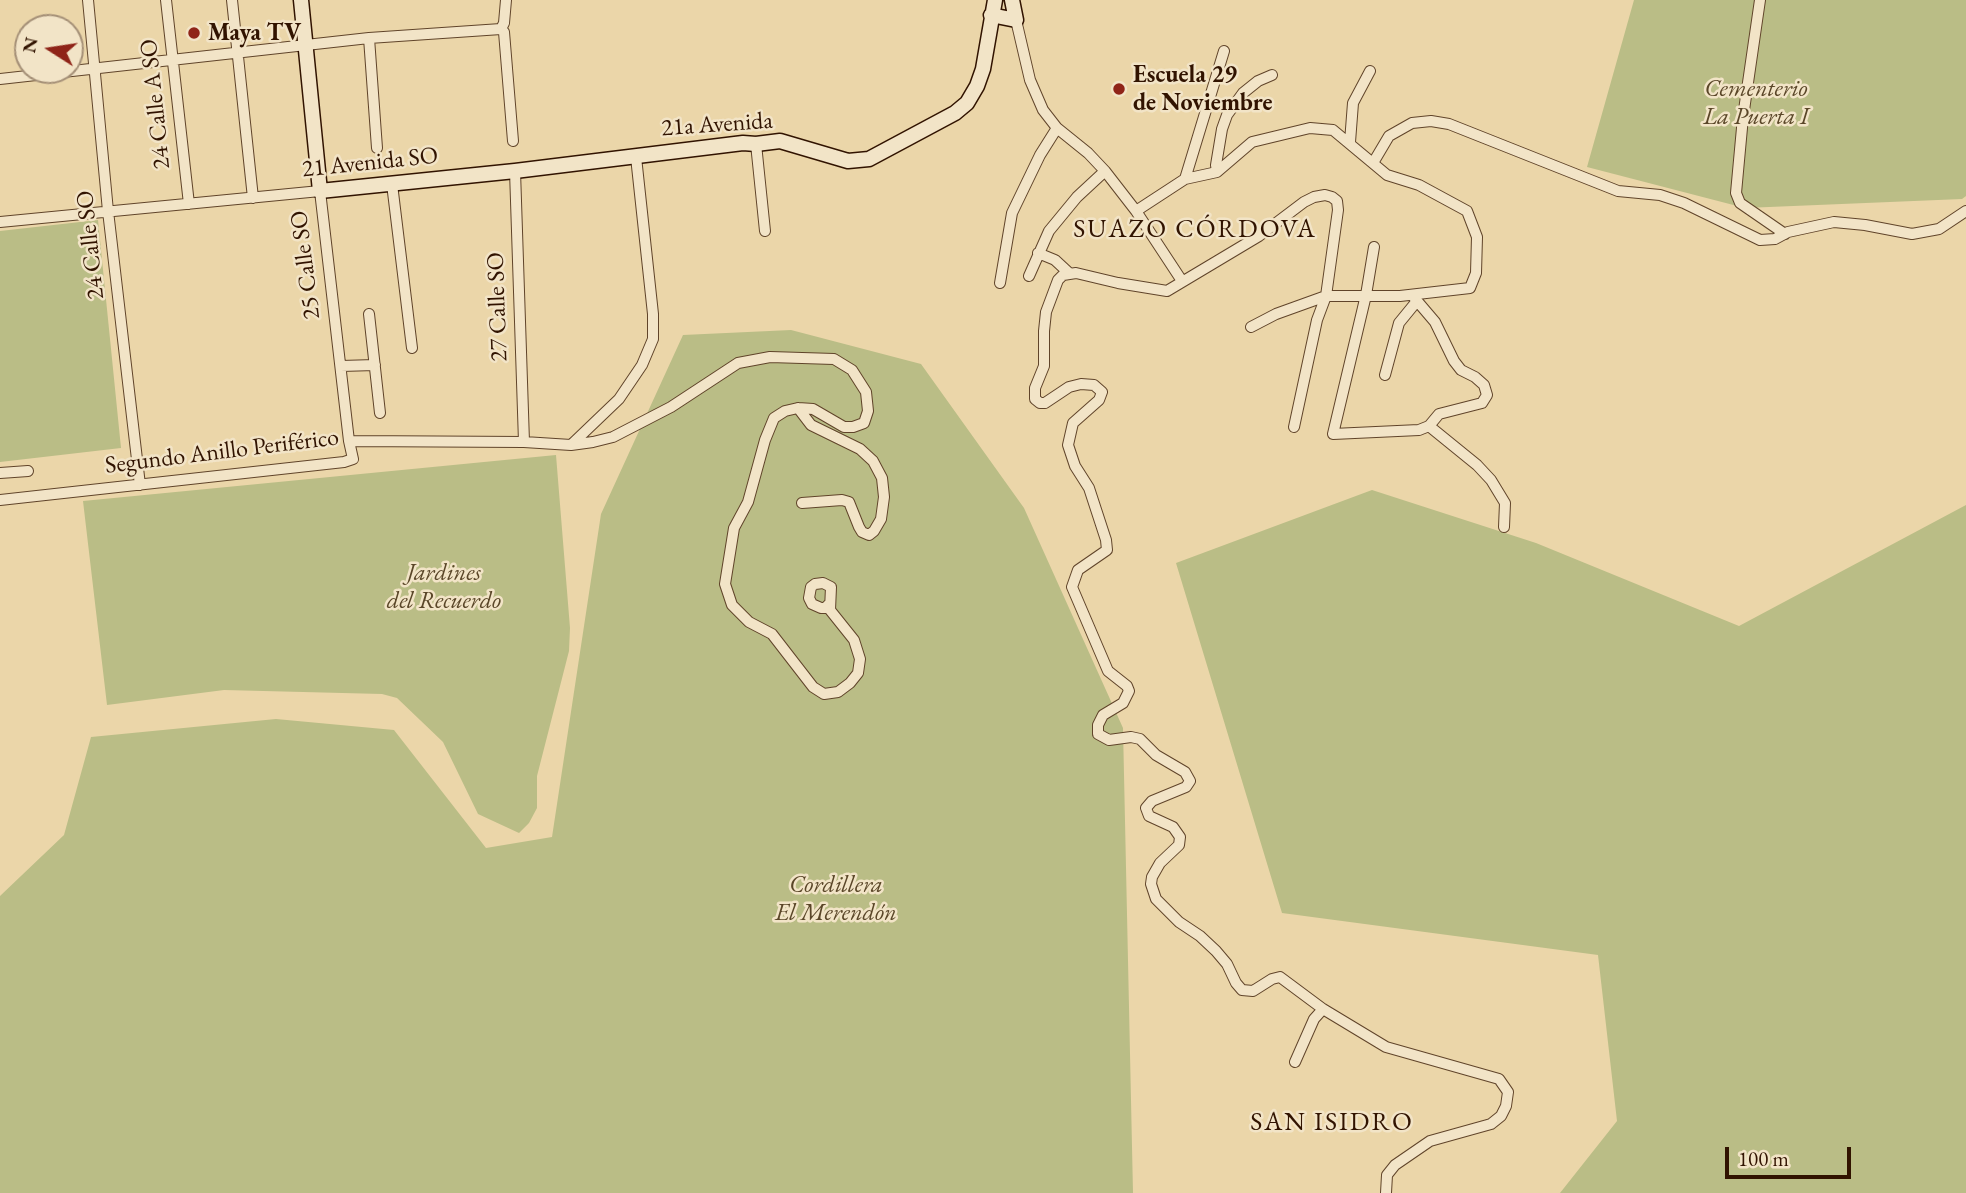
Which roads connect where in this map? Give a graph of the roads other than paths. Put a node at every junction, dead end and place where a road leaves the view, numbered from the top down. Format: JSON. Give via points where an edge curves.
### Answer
{"nodes":[{"id":1,"x":88,"y":0,"type":"edge"},
{"id":2,"x":166,"y":0,"type":"edge"},
{"id":3,"x":232,"y":0,"type":"edge"},
{"id":4,"x":301,"y":0,"type":"edge"},
{"id":5,"x":506,"y":0,"type":"edge"},
{"id":6,"x":995,"y":0,"type":"edge"},
{"id":7,"x":1012,"y":0,"type":"edge"},
{"id":8,"x":1760,"y":0,"type":"edge"},
{"id":9,"x":991,"y":15,"type":"junction"},
{"id":10,"x":1016,"y":20,"type":"junction"},
{"id":11,"x":498,"y":29,"type":"junction"},
{"id":12,"x":369,"y":38,"type":"junction"},
{"id":13,"x":307,"y":46,"type":"junction"},
{"id":14,"x":1224,"y":51,"type":"dead end"},
{"id":15,"x":237,"y":53,"type":"junction"},
{"id":16,"x":172,"y":60,"type":"junction"},
{"id":17,"x":93,"y":70,"type":"junction"},
{"id":18,"x":1370,"y":71,"type":"dead end"},
{"id":19,"x":1272,"y":75,"type":"dead end"},
{"id":20,"x":0,"y":79,"type":"edge"},
{"id":21,"x":1056,"y":128,"type":"junction"},
{"id":22,"x":513,"y":141,"type":"dead end"},
{"id":23,"x":1350,"y":142,"type":"junction"},
{"id":24,"x":756,"y":144,"type":"junction"},
{"id":25,"x":377,"y":148,"type":"dead end"},
{"id":26,"x":636,"y":157,"type":"junction"},
{"id":27,"x":1373,"y":163,"type":"junction"},
{"id":28,"x":515,"y":171,"type":"junction"},
{"id":29,"x":1105,"y":171,"type":"junction"},
{"id":30,"x":1217,"y":172,"type":"junction"},
{"id":31,"x":1185,"y":179,"type":"junction"},
{"id":32,"x":392,"y":184,"type":"junction"},
{"id":33,"x":320,"y":191,"type":"junction"},
{"id":34,"x":253,"y":198,"type":"junction"},
{"id":35,"x":189,"y":204,"type":"junction"},
{"id":36,"x":108,"y":211,"type":"junction"},
{"id":37,"x":1136,"y":211,"type":"junction"},
{"id":38,"x":1966,"y":211,"type":"edge"},
{"id":39,"x":0,"y":222,"type":"edge"},
{"id":40,"x":765,"y":231,"type":"dead end"},
{"id":41,"x":1785,"y":234,"type":"junction"},
{"id":42,"x":1374,"y":247,"type":"dead end"},
{"id":43,"x":1038,"y":253,"type":"junction"},
{"id":44,"x":1069,"y":273,"type":"junction"},
{"id":45,"x":1029,"y":276,"type":"dead end"},
{"id":46,"x":1182,"y":281,"type":"junction"},
{"id":47,"x":1000,"y":283,"type":"dead end"},
{"id":48,"x":1366,"y":295,"type":"junction"},
{"id":49,"x":1326,"y":296,"type":"junction"},
{"id":50,"x":1414,"y":298,"type":"junction"},
{"id":51,"x":369,"y":314,"type":"dead end"},
{"id":52,"x":1251,"y":327,"type":"dead end"},
{"id":53,"x":412,"y":348,"type":"dead end"},
{"id":54,"x":370,"y":365,"type":"junction"},
{"id":55,"x":342,"y":369,"type":"junction"},
{"id":56,"x":1385,"y":375,"type":"dead end"},
{"id":57,"x":798,"y":408,"type":"junction"},
{"id":58,"x":380,"y":412,"type":"dead end"},
{"id":59,"x":1429,"y":426,"type":"junction"},
{"id":60,"x":1294,"y":427,"type":"dead end"},
{"id":61,"x":349,"y":441,"type":"junction"},
{"id":62,"x":524,"y":442,"type":"junction"},
{"id":63,"x":571,"y":445,"type":"junction"},
{"id":64,"x":28,"y":471,"type":"dead end"},
{"id":65,"x":0,"y":473,"type":"edge"},
{"id":66,"x":139,"y":485,"type":"junction"},
{"id":67,"x":0,"y":500,"type":"edge"},
{"id":68,"x":803,"y":503,"type":"dead end"},
{"id":69,"x":1504,"y":527,"type":"dead end"},
{"id":70,"x":829,"y":604,"type":"dead end"},
{"id":71,"x":1323,"y":1009,"type":"junction"},
{"id":72,"x":1295,"y":1062,"type":"dead end"},
{"id":73,"x":1386,"y":1193,"type":"edge"}],
"edges":[{"from":1,"to":17,"type":"street","name":"24 Calle SO"},
{"from":2,"to":16,"type":"street","name":"24 Calle A SO"},
{"from":3,"to":15,"type":"street"},
{"from":4,"to":13,"type":"street","name":"25 Calle SO"},
{"from":5,"to":11,"type":"street","via":[[504,23]]},
{"from":6,"to":9,"type":"street"},
{"from":7,"to":10,"type":"street"},
{"from":8,"to":41,"type":"street","via":[[1736,193],[1740,203]]},
{"from":9,"to":10,"type":"street"},
{"from":9,"to":24,"type":"street","name":"21a Avenida","via":[[980,77],[967,103],[955,113],[860,162],[834,159],[780,141]]},
{"from":10,"to":21,"type":"street","via":[[1030,80]]},
{"from":11,"to":12,"type":"street"},
{"from":11,"to":22,"type":"street","via":[[504,32]]},
{"from":12,"to":13,"type":"street"},
{"from":12,"to":25,"type":"street"},
{"from":13,"to":15,"type":"street"},
{"from":13,"to":33,"type":"street","name":"25 Calle SO"},
{"from":14,"to":31,"type":"street"},
{"from":15,"to":16,"type":"street"},
{"from":15,"to":34,"type":"street"},
{"from":16,"to":17,"type":"street"},
{"from":16,"to":35,"type":"street","name":"24 Calle A SO"},
{"from":17,"to":20,"type":"street"},
{"from":17,"to":36,"type":"street","name":"24 Calle SO"},
{"from":18,"to":23,"type":"street","via":[[1353,103]]},
{"from":19,"to":30,"type":"street","via":[[1243,93],[1227,115]]},
{"from":21,"to":29,"type":"street"},
{"from":21,"to":47,"type":"street","via":[[1012,213]]},
{"from":23,"to":27,"type":"street"},
{"from":23,"to":30,"type":"street","via":[[1333,130],[1292,132],[1252,142]]},
{"from":24,"to":26,"type":"street","name":"21a Avenida"},
{"from":24,"to":40,"type":"street"},
{"from":26,"to":28,"type":"street","name":"21 Avenida SO"},
{"from":26,"to":63,"type":"street","via":[[653,339],[619,399]]},
{"from":27,"to":41,"type":"street","via":[[1390,136],[1412,123],[1449,124],[1618,191],[1660,195],[1760,240]]},
{"from":27,"to":50,"type":"street","via":[[1387,175],[1419,185],[1467,211],[1477,237],[1476,273],[1469,288]]},
{"from":28,"to":32,"type":"street","name":"21 Avenida SO"},
{"from":28,"to":62,"type":"street","name":"27 Calle SO"},
{"from":29,"to":37,"type":"street"},
{"from":29,"to":43,"type":"street","via":[[1057,220]]},
{"from":30,"to":31,"type":"street"},
{"from":31,"to":37,"type":"street"},
{"from":32,"to":33,"type":"street","name":"21 Avenida SO"},
{"from":32,"to":53,"type":"street"},
{"from":33,"to":34,"type":"street","name":"21 Avenida SO"},
{"from":33,"to":55,"type":"street","name":"25 Calle SO"},
{"from":34,"to":35,"type":"street","name":"21 Avenida SO"},
{"from":35,"to":36,"type":"street","name":"21 Avenida SO"},
{"from":36,"to":39,"type":"street"},
{"from":36,"to":66,"type":"street","name":"24 Calle SO"},
{"from":37,"to":46,"type":"street"},
{"from":38,"to":41,"type":"street","via":[[1939,229],[1912,234],[1834,222]]},
{"from":42,"to":48,"type":"street"},
{"from":43,"to":44,"type":"street"},
{"from":43,"to":45,"type":"street"},
{"from":44,"to":46,"type":"street","via":[[1158,290],[1172,289]]},
{"from":44,"to":71,"type":"street","via":[[1058,280],[1046,312],[1044,366],[1034,395],[1036,401],[1045,403],[1081,384],[1094,385],[1102,392],[1073,423],[1068,445],[1089,488],[1107,546],[1104,554],[1078,570],[1073,594],[1108,671],[1129,691],[1123,703],[1103,716],[1098,734],[1109,740],[1140,739],[1190,780],[1186,787],[1147,805],[1147,814],[1173,827],[1180,837],[1176,849],[1152,877],[1153,892],[1161,905],[1216,951],[1239,988],[1253,991],[1280,977]]},
{"from":46,"to":49,"type":"street","via":[[1259,236],[1304,202],[1325,195],[1337,201],[1338,210]]},
{"from":48,"to":49,"type":"street"},
{"from":48,"to":50,"type":"street"},
{"from":48,"to":59,"type":"street","via":[[1333,434],[1405,432]]},
{"from":49,"to":52,"type":"street"},
{"from":49,"to":60,"type":"street"},
{"from":50,"to":56,"type":"street","via":[[1396,331]]},
{"from":50,"to":59,"type":"street","via":[[1435,322],[1454,361],[1484,385],[1487,395],[1482,403],[1438,414]]},
{"from":51,"to":54,"type":"street"},
{"from":54,"to":55,"type":"street","via":[[363,370]]},
{"from":54,"to":58,"type":"street"},
{"from":55,"to":61,"type":"street","name":"25 Calle SO"},
{"from":57,"to":63,"type":"street","name":"Segundo Anillo Periférico","via":[[813,409],[844,427],[853,427],[864,423],[868,405],[866,392],[852,370],[834,359],[770,357],[738,363],[671,407],[613,437]]},
{"from":57,"to":68,"type":"street","via":[[811,425],[860,449],[873,461],[882,478],[884,497],[881,519],[869,535],[862,532],[849,502]]},
{"from":57,"to":70,"type":"street","via":[[774,418],[769,429],[748,502],[734,527],[725,583],[732,605],[749,622],[772,634],[813,687],[824,694],[838,692],[850,683],[858,673],[860,659],[854,639]]},
{"from":59,"to":69,"type":"street","via":[[1491,480],[1505,503]]},
{"from":61,"to":62,"type":"street","name":"Segundo Anillo Periférico"},
{"from":61,"to":66,"type":"street","name":"Segundo Anillo Periférico","via":[[352,460]]},
{"from":62,"to":63,"type":"street","name":"Segundo Anillo Periférico"},
{"from":64,"to":65,"type":"street"},
{"from":66,"to":67,"type":"street","name":"Segundo Anillo Periférico"},
{"from":71,"to":72,"type":"street"},
{"from":71,"to":73,"type":"street","via":[[1386,1046],[1499,1079],[1508,1092],[1501,1116],[1490,1124],[1430,1141],[1395,1165],[1387,1175]]}]}
